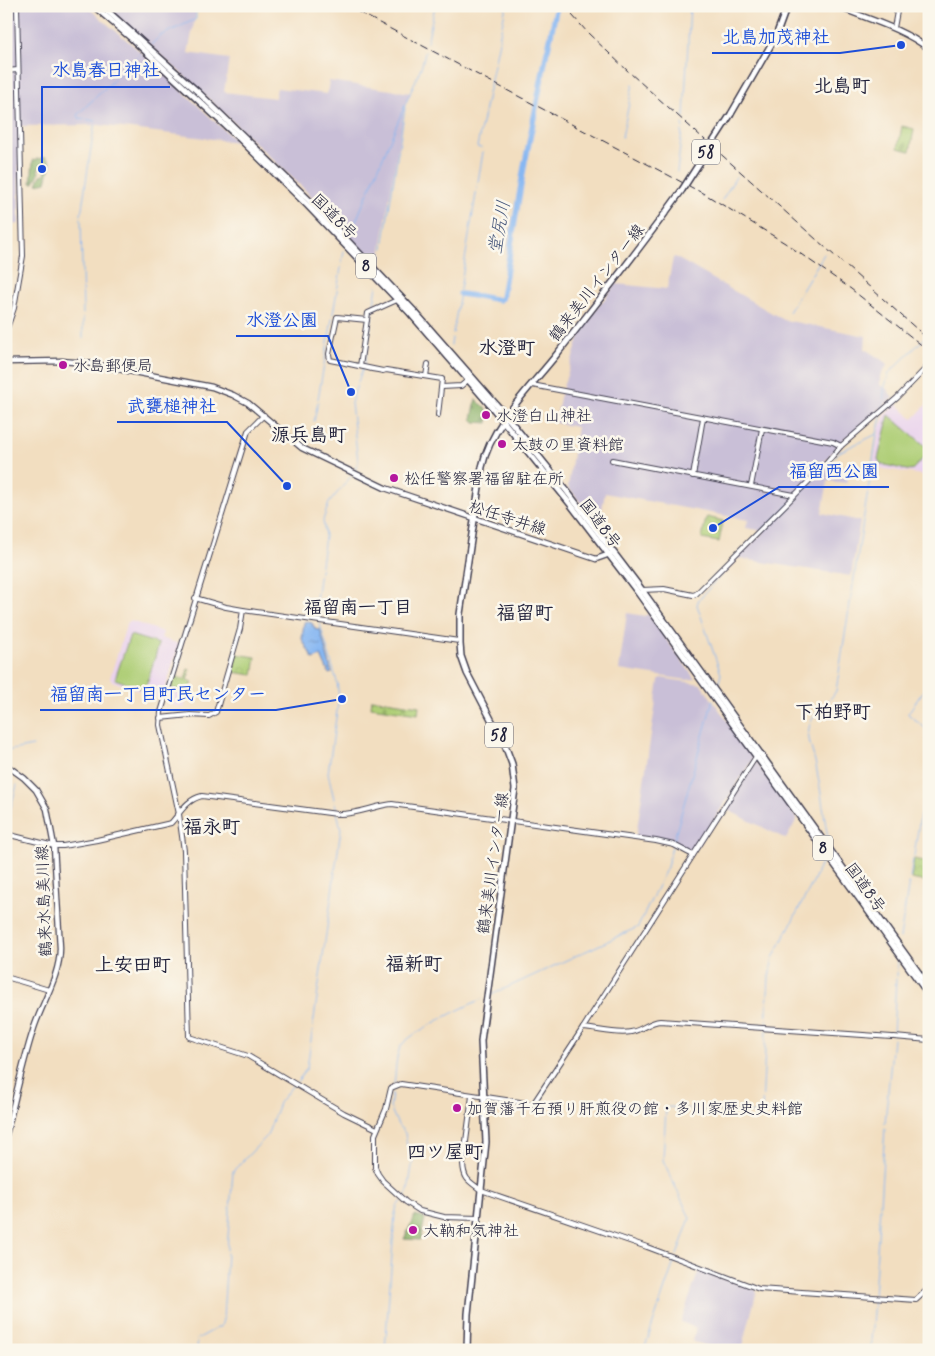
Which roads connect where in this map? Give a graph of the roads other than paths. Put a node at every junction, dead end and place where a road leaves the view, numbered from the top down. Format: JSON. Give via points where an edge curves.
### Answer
{"nodes":[{"id":1,"x":17,"y":6,"type":"edge"},
{"id":2,"x":94,"y":6,"type":"edge"},
{"id":3,"x":102,"y":6,"type":"edge"},
{"id":4,"x":787,"y":6,"type":"edge"},
{"id":5,"x":836,"y":6,"type":"edge"},
{"id":6,"x":898,"y":6,"type":"edge"},
{"id":7,"x":894,"y":28,"type":"junction"},
{"id":8,"x":929,"y":49,"type":"edge"},
{"id":9,"x":18,"y":70,"type":"junction"},
{"id":10,"x":6,"y":71,"type":"edge"},
{"id":11,"x":397,"y":300,"type":"junction"},
{"id":12,"x":367,"y":320,"type":"junction"},
{"id":13,"x":6,"y":332,"type":"edge"},
{"id":14,"x":6,"y":362,"type":"edge"},
{"id":15,"x":428,"y":364,"type":"dead end"},
{"id":16,"x":929,"y":365,"type":"edge"},
{"id":17,"x":362,"y":367,"type":"junction"},
{"id":18,"x":426,"y":376,"type":"junction"},
{"id":19,"x":468,"y":380,"type":"junction"},
{"id":20,"x":532,"y":385,"type":"junction"},
{"id":21,"x":442,"y":387,"type":"junction"},
{"id":22,"x":264,"y":415,"type":"junction"},
{"id":23,"x":438,"y":415,"type":"dead end"},
{"id":24,"x":507,"y":416,"type":"junction"},
{"id":25,"x":703,"y":418,"type":"junction"},
{"id":26,"x":503,"y":422,"type":"junction"},
{"id":27,"x":762,"y":429,"type":"junction"},
{"id":28,"x":841,"y":446,"type":"junction"},
{"id":29,"x":612,"y":460,"type":"dead end"},
{"id":30,"x":693,"y":476,"type":"junction"},
{"id":31,"x":751,"y":486,"type":"junction"},
{"id":32,"x":794,"y":495,"type":"junction"},
{"id":33,"x":475,"y":519,"type":"junction"},
{"id":34,"x":611,"y":554,"type":"junction"},
{"id":35,"x":642,"y":590,"type":"junction"},
{"id":36,"x":196,"y":598,"type":"junction"},
{"id":37,"x":244,"y":610,"type":"junction"},
{"id":38,"x":460,"y":641,"type":"junction"},
{"id":39,"x":718,"y":698,"type":"junction"},
{"id":40,"x":160,"y":718,"type":"junction"},
{"id":41,"x":758,"y":754,"type":"junction"},
{"id":42,"x":6,"y":765,"type":"edge"},
{"id":43,"x":179,"y":814,"type":"junction"},
{"id":44,"x":511,"y":820,"type":"junction"},
{"id":45,"x":6,"y":834,"type":"edge"},
{"id":46,"x":54,"y":846,"type":"junction"},
{"id":47,"x":693,"y":855,"type":"junction"},
{"id":48,"x":6,"y":977,"type":"edge"},
{"id":49,"x":929,"y":987,"type":"edge"},
{"id":50,"x":49,"y":990,"type":"junction"},
{"id":51,"x":929,"y":995,"type":"edge"},
{"id":52,"x":583,"y":1028,"type":"junction"},
{"id":53,"x":929,"y":1040,"type":"edge"},
{"id":54,"x":472,"y":1096,"type":"junction"},
{"id":55,"x":484,"y":1097,"type":"junction"},
{"id":56,"x":377,"y":1129,"type":"junction"},
{"id":57,"x":6,"y":1135,"type":"edge"},
{"id":58,"x":481,"y":1190,"type":"junction"},
{"id":59,"x":478,"y":1218,"type":"junction"},
{"id":60,"x":929,"y":1288,"type":"edge"},
{"id":61,"x":467,"y":1350,"type":"edge"}],
"edges":[{"from":1,"to":9,"type":"street"},
{"from":2,"to":11,"type":"main road","name":"国道8号","number":"8","via":[[246,145]]},
{"from":3,"to":24,"type":"main road","name":"国道8号","number":"8","via":[[198,92],[309,200]]},
{"from":4,"to":20,"type":"main road","name":"鶴来美川インター線","number":"58","bridge":true,"via":[[776,36],[682,190]]},
{"from":5,"to":7,"type":"main road"},
{"from":6,"to":7,"type":"street"},
{"from":7,"to":8,"type":"main road"},
{"from":9,"to":10,"type":"street"},
{"from":9,"to":13,"type":"street","via":[[23,256],[14,308]]},
{"from":11,"to":12,"type":"street","via":[[368,313]]},
{"from":11,"to":19,"type":"main road","name":"国道8号","number":"8"},
{"from":12,"to":17,"type":"street"},
{"from":12,"to":17,"type":"street","via":[[337,316],[328,354],[330,360]]},
{"from":14,"to":22,"type":"main road","name":"松任寺井線","via":[[87,363],[212,387],[248,402]]},
{"from":15,"to":18,"type":"street"},
{"from":16,"to":28,"type":"street","via":[[897,398]]},
{"from":17,"to":18,"type":"street"},
{"from":18,"to":21,"type":"street","via":[[442,379]]},
{"from":19,"to":21,"type":"street","via":[[461,386]]},
{"from":19,"to":26,"type":"main road","name":"国道8号","number":"8"},
{"from":20,"to":24,"type":"main road","name":"鶴来美川インター線","number":"58"},
{"from":20,"to":25,"type":"street"},
{"from":21,"to":23,"type":"street"},
{"from":22,"to":33,"type":"main road","name":"松任寺井線","via":[[302,448],[386,488]]},
{"from":22,"to":36,"type":"street","via":[[248,430]]},
{"from":24,"to":26,"type":"main road","name":"鶴来美川インター線","number":"58"},
{"from":24,"to":34,"type":"main road","name":"国道8号","number":"8"},
{"from":25,"to":27,"type":"street"},
{"from":25,"to":30,"type":"street"},
{"from":26,"to":33,"type":"main road","name":"鶴来美川インター線","number":"58","via":[[485,454]]},
{"from":26,"to":34,"type":"main road","name":"国道8号","number":"8"},
{"from":27,"to":28,"type":"street"},
{"from":27,"to":31,"type":"street"},
{"from":28,"to":32,"type":"street"},
{"from":29,"to":30,"type":"street"},
{"from":30,"to":31,"type":"street"},
{"from":31,"to":32,"type":"street"},
{"from":32,"to":35,"type":"street","via":[[696,594],[664,589]]},
{"from":33,"to":34,"type":"main road","name":"松任寺井線","via":[[596,559]]},
{"from":33,"to":38,"type":"main road","name":"鶴来美川インター線","number":"58","via":[[460,614]]},
{"from":34,"to":35,"type":"main road","name":"国道8号","number":"8"},
{"from":34,"to":39,"type":"main road","name":"国道8号","number":"8","via":[[710,692]]},
{"from":35,"to":39,"type":"main road","name":"国道8号","number":"8"},
{"from":36,"to":37,"type":"street"},
{"from":36,"to":40,"type":"street"},
{"from":37,"to":38,"type":"street"},
{"from":37,"to":40,"type":"street","via":[[216,712],[209,716]]},
{"from":38,"to":44,"type":"main road","name":"鶴来美川インター線","number":"58","via":[[467,673],[512,764],[515,789]]},
{"from":39,"to":41,"type":"main road","name":"国道8号","number":"8"},
{"from":40,"to":43,"type":"street"},
{"from":41,"to":47,"type":"street"},
{"from":41,"to":49,"type":"main road","name":"国道8号","number":"8"},
{"from":41,"to":51,"type":"main road","name":"国道8号","number":"8"},
{"from":42,"to":46,"type":"main road","name":"鶴来水島美川線","via":[[36,790],[47,809]]},
{"from":43,"to":44,"type":"street","via":[[194,798],[202,796],[338,814],[392,804]]},
{"from":43,"to":46,"type":"street","via":[[171,823],[162,826]]},
{"from":43,"to":56,"type":"street","via":[[184,850],[189,1037],[248,1056]]},
{"from":44,"to":47,"type":"street","via":[[673,844]]},
{"from":44,"to":55,"type":"main road","name":"鶴来美川インター線","number":"58","via":[[481,1040]]},
{"from":45,"to":46,"type":"street"},
{"from":46,"to":50,"type":"main road","name":"鶴来水島美川線","via":[[60,956]]},
{"from":47,"to":52,"type":"street"},
{"from":48,"to":50,"type":"street"},
{"from":50,"to":57,"type":"main road","name":"鶴来水島美川線","via":[[33,1029]]},
{"from":52,"to":53,"type":"street","via":[[622,1033],[660,1021]]},
{"from":52,"to":55,"type":"street","via":[[533,1104]]},
{"from":54,"to":55,"type":"street"},
{"from":54,"to":56,"type":"street","via":[[401,1084],[391,1088]]},
{"from":54,"to":58,"type":"street","via":[[464,1175]]},
{"from":55,"to":58,"type":"main road","name":"鶴来美川インター線","number":"58","via":[[486,1142]]},
{"from":56,"to":59,"type":"street","via":[[375,1167],[383,1181],[403,1199],[432,1215]]},
{"from":58,"to":59,"type":"main road","name":"鶴来美川インター線","number":"58"},
{"from":58,"to":60,"type":"street","via":[[759,1289],[916,1300]]},
{"from":59,"to":61,"type":"main road","name":"鶴来美川インター線","number":"58"}]}
